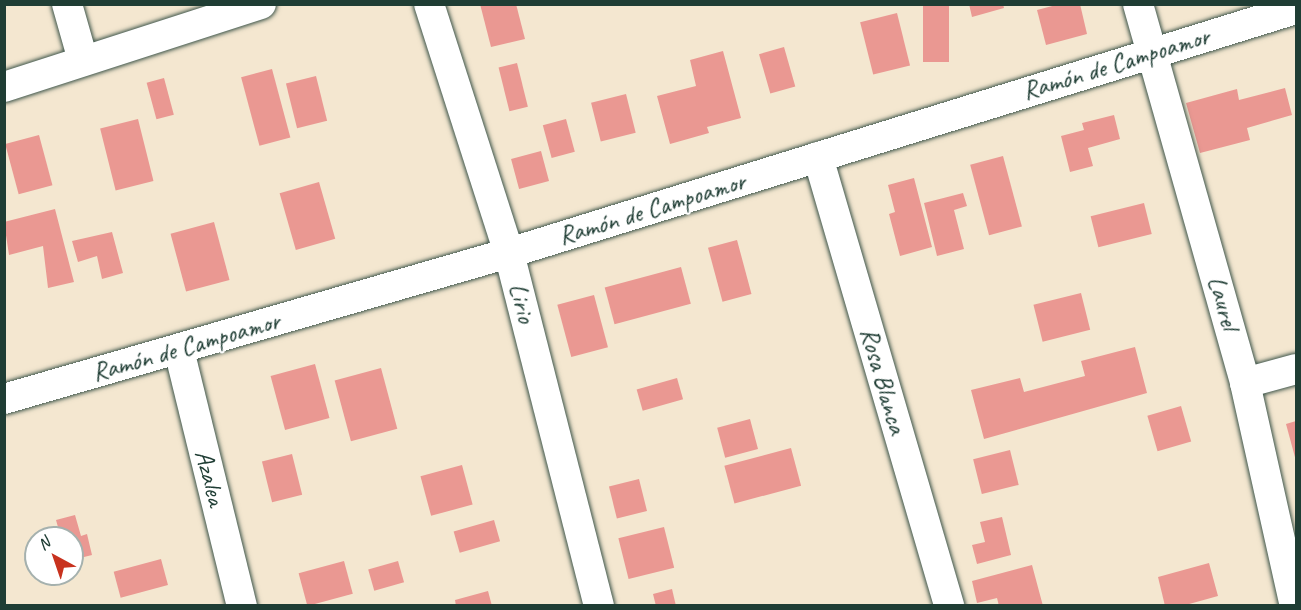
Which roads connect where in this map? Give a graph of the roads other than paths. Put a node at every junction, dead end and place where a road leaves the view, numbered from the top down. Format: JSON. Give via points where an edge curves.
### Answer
{"nodes":[{"id":1,"x":68,"y":4,"type":"edge"},
{"id":2,"x":261,"y":4,"type":"edge"},
{"id":3,"x":429,"y":4,"type":"edge"},
{"id":4,"x":1138,"y":4,"type":"edge"},
{"id":5,"x":1296,"y":9,"type":"edge"},
{"id":6,"x":1152,"y":51,"type":"junction"},
{"id":7,"x":83,"y":60,"type":"junction"},
{"id":8,"x":4,"y":87,"type":"edge"},
{"id":9,"x":818,"y":157,"type":"junction"},
{"id":10,"x":509,"y":253,"type":"junction"},
{"id":11,"x":179,"y":350,"type":"junction"},
{"id":12,"x":1296,"y":369,"type":"edge"},
{"id":13,"x":1245,"y":382,"type":"junction"},
{"id":14,"x":4,"y":399,"type":"edge"},
{"id":15,"x":242,"y":606,"type":"edge"},
{"id":16,"x":599,"y":606,"type":"edge"},
{"id":17,"x":949,"y":606,"type":"edge"},
{"id":18,"x":1295,"y":606,"type":"edge"}],
"edges":[{"from":1,"to":7,"type":"street"},
{"from":2,"to":7,"type":"street"},
{"from":3,"to":10,"type":"street","name":"Lirio"},
{"from":4,"to":6,"type":"street","name":"Laurel"},
{"from":5,"to":6,"type":"street","name":"Ramón de Campoamor"},
{"from":6,"to":9,"type":"street","name":"Ramón de Campoamor"},
{"from":6,"to":13,"type":"street","name":"Laurel"},
{"from":7,"to":8,"type":"street"},
{"from":9,"to":10,"type":"street","name":"Ramón de Campoamor"},
{"from":9,"to":17,"type":"street","name":"Rosa Blanca"},
{"from":10,"to":11,"type":"street","name":"Ramón de Campoamor"},
{"from":10,"to":16,"type":"street","name":"Lirio"},
{"from":11,"to":14,"type":"street","name":"Ramón de Campoamor"},
{"from":11,"to":15,"type":"street","name":"Azalea"},
{"from":12,"to":13,"type":"street"},
{"from":13,"to":18,"type":"street","name":"Laurel"}]}
